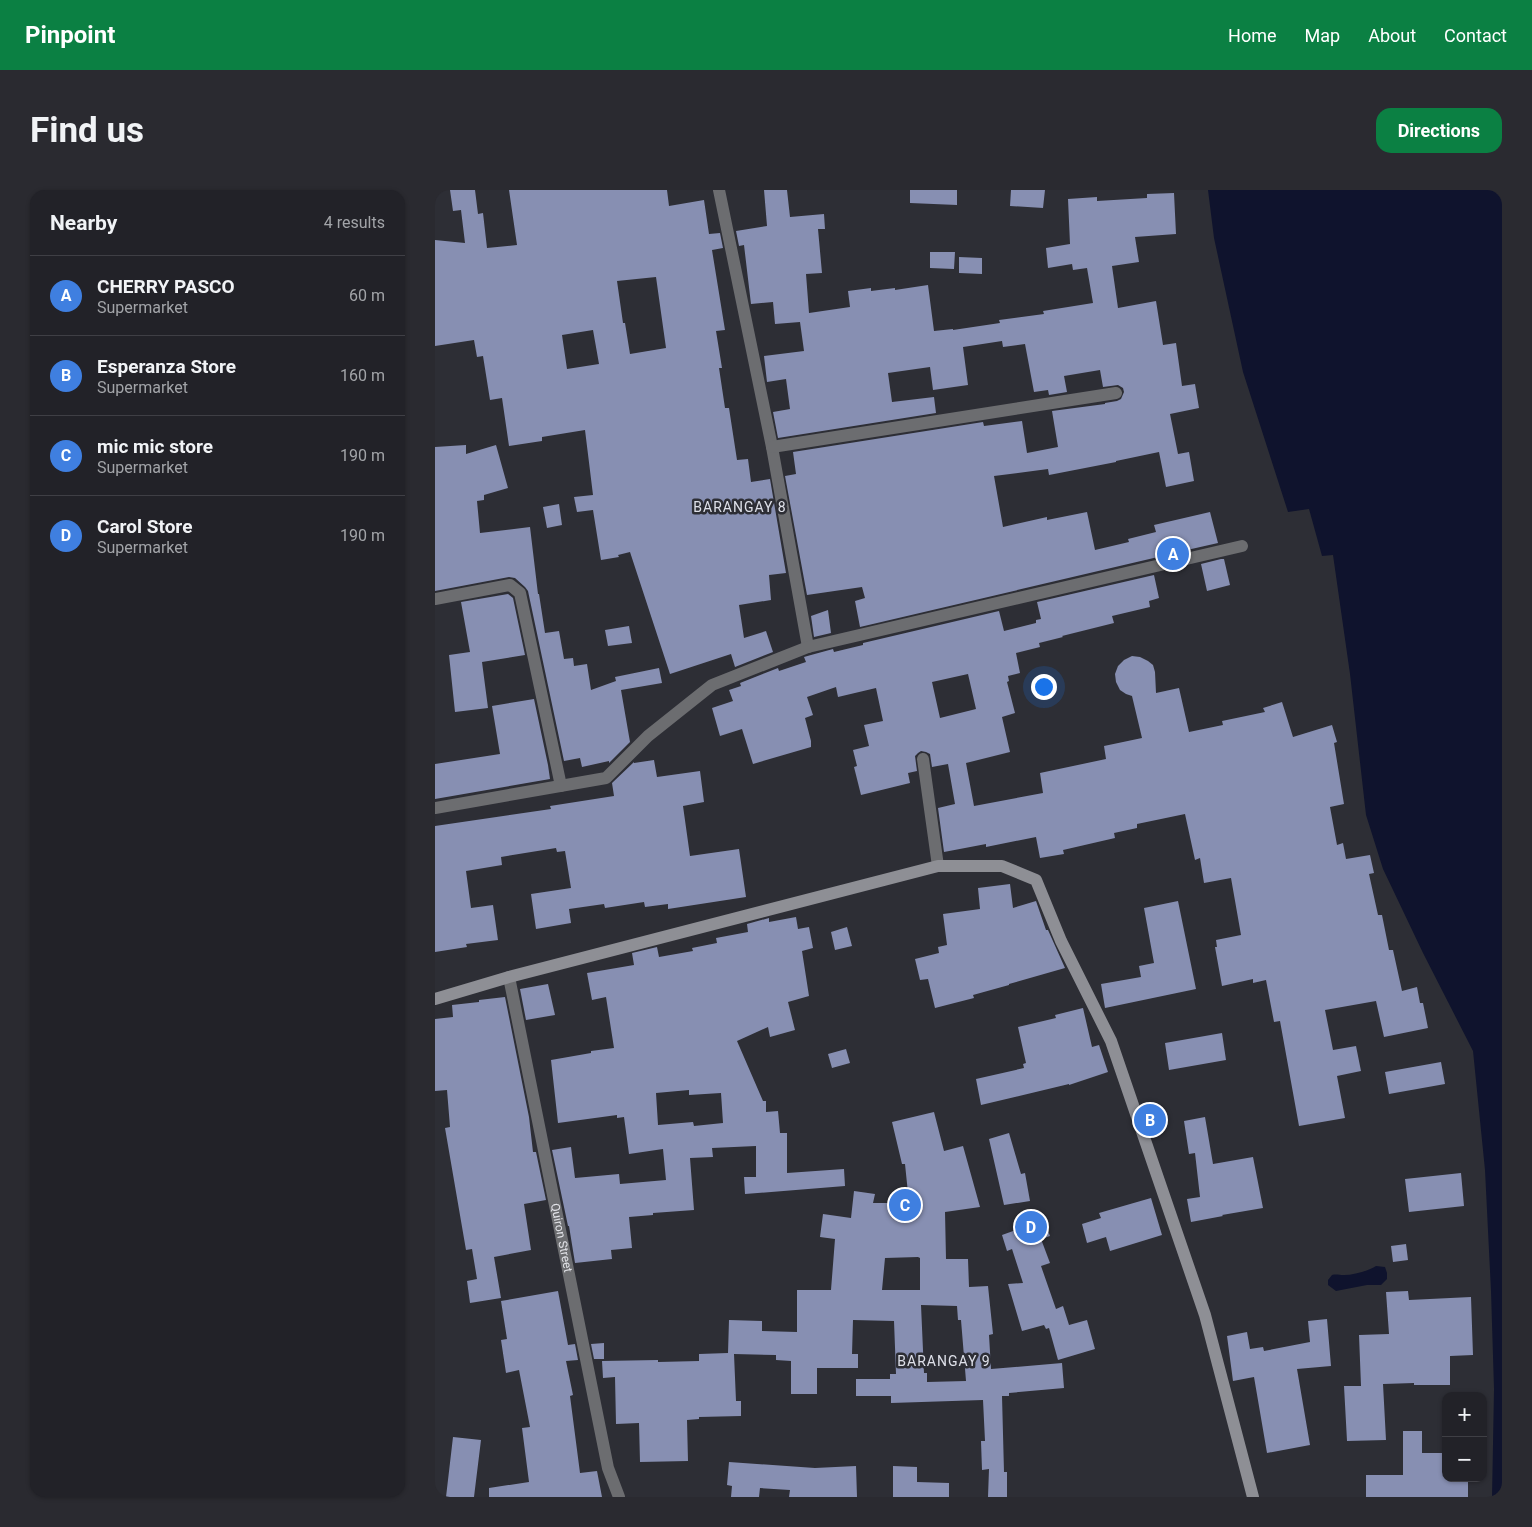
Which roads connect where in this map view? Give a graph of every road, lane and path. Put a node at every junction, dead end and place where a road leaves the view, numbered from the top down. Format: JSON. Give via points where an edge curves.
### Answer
{"nodes":[{"id":1,"x":719,"y":190,"type":"edge"},
{"id":2,"x":1116,"y":394,"type":"dead end"},
{"id":3,"x":772,"y":447,"type":"junction"},
{"id":4,"x":1241,"y":546,"type":"dead end"},
{"id":5,"x":435,"y":599,"type":"edge"},
{"id":6,"x":808,"y":647,"type":"junction"},
{"id":7,"x":923,"y":759,"type":"dead end"},
{"id":8,"x":561,"y":786,"type":"junction"},
{"id":9,"x":435,"y":808,"type":"edge"},
{"id":10,"x":938,"y":866,"type":"junction"},
{"id":11,"x":509,"y":977,"type":"junction"},
{"id":12,"x":435,"y":999,"type":"edge"},
{"id":13,"x":619,"y":1497,"type":"edge"},
{"id":14,"x":1253,"y":1497,"type":"edge"}],
"edges":[{"from":1,"to":3,"type":"street"},
{"from":2,"to":3,"type":"street"},
{"from":3,"to":6,"type":"street"},
{"from":4,"to":6,"type":"street"},
{"from":5,"to":8,"type":"street","via":[[510,585],[520,593]]},
{"from":6,"to":8,"type":"street","via":[[712,685],[648,736],[606,778]]},
{"from":7,"to":10,"type":"street"},
{"from":8,"to":9,"type":"street"},
{"from":10,"to":11,"type":"street"},
{"from":10,"to":14,"type":"street","via":[[1002,866],[1036,880],[1061,941],[1111,1041],[1205,1315]]},
{"from":11,"to":12,"type":"street"},
{"from":11,"to":13,"type":"street","name":"Quiron Street","via":[[608,1468]]}]}
